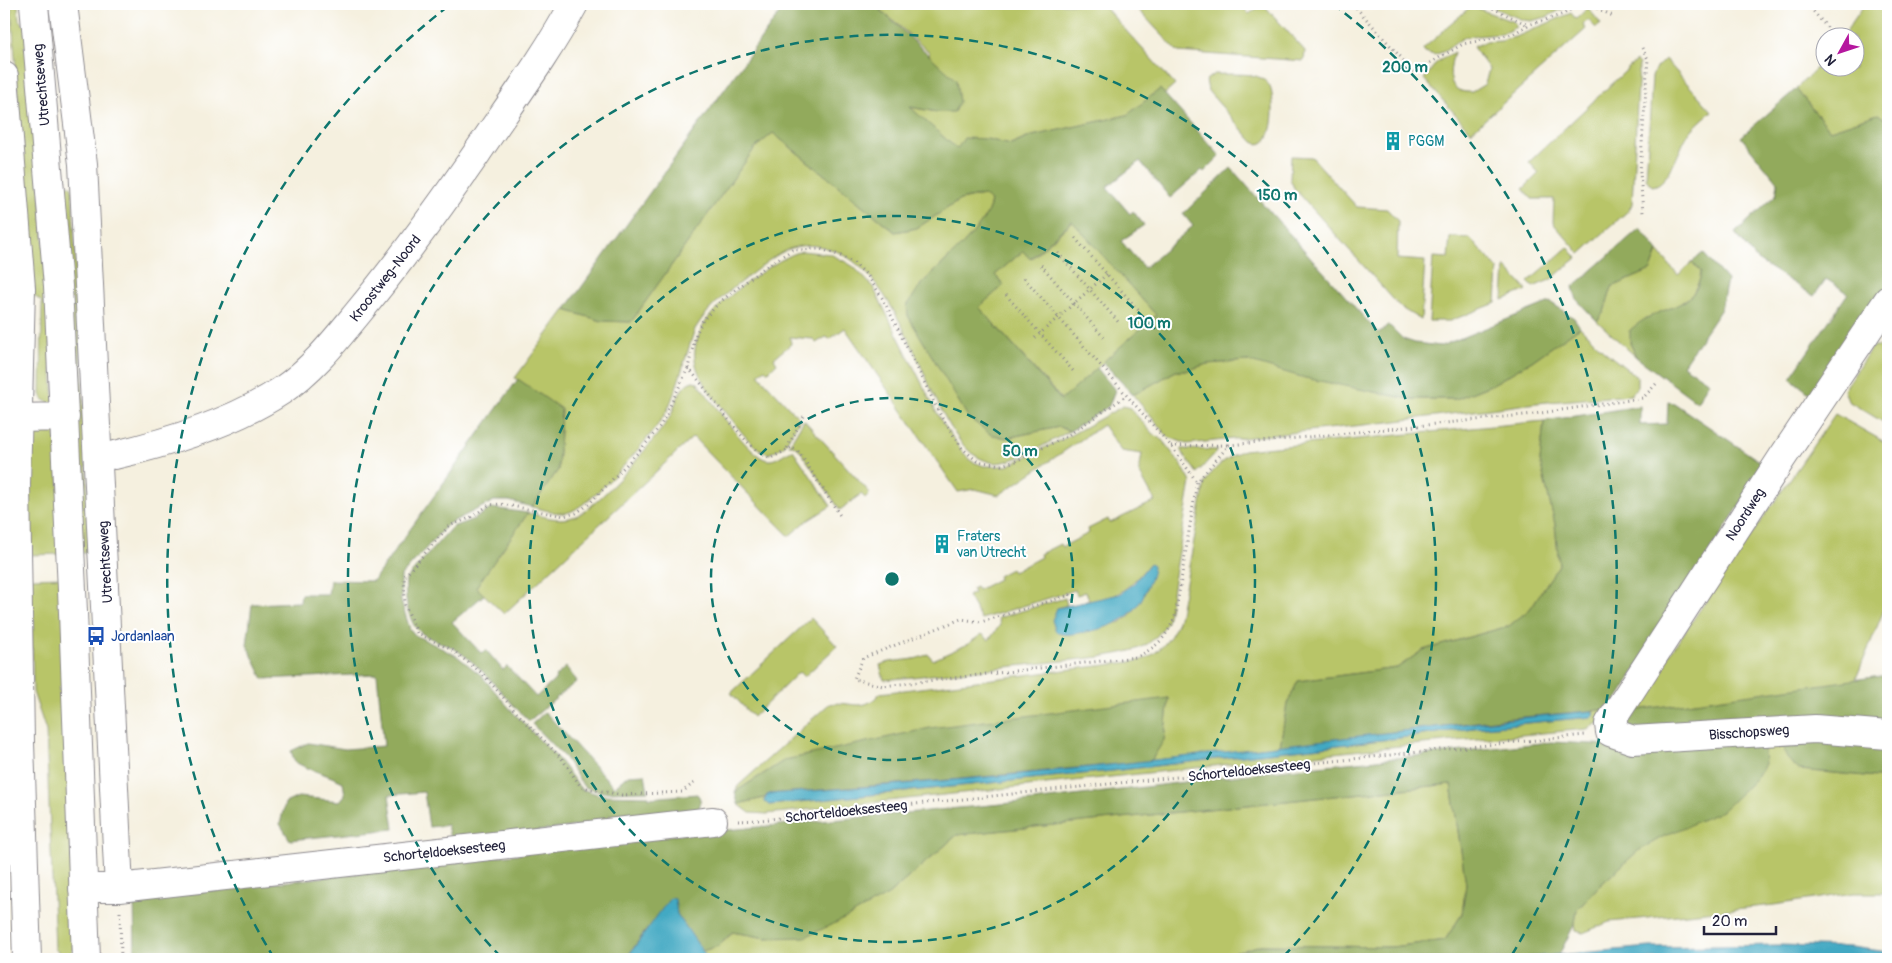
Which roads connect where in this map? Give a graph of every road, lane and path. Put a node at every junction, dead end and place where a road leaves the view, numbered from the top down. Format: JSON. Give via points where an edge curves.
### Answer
{"nodes":[{"id":1,"x":34,"y":4,"type":"edge"},
{"id":2,"x":63,"y":4,"type":"edge"},
{"id":3,"x":574,"y":4,"type":"edge"},
{"id":4,"x":1352,"y":4,"type":"edge"},
{"id":5,"x":1484,"y":4,"type":"edge"},
{"id":6,"x":1578,"y":4,"type":"edge"},
{"id":7,"x":1588,"y":4,"type":"edge"},
{"id":8,"x":1806,"y":4,"type":"edge"},
{"id":9,"x":1615,"y":17,"type":"dead end"},
{"id":10,"x":1528,"y":25,"type":"junction"},
{"id":11,"x":1828,"y":28,"type":"edge"},
{"id":12,"x":1642,"y":48,"type":"dead end"},
{"id":13,"x":4,"y":76,"type":"edge"},
{"id":14,"x":83,"y":164,"type":"junction"},
{"id":15,"x":48,"y":166,"type":"junction"},
{"id":16,"x":1643,"y":214,"type":"dead end"},
{"id":17,"x":1075,"y":238,"type":"dead end"},
{"id":18,"x":1058,"y":253,"type":"dead end"},
{"id":19,"x":1041,"y":265,"type":"dead end"},
{"id":20,"x":1107,"y":274,"type":"junction"},
{"id":21,"x":1024,"y":278,"type":"dead end"},
{"id":22,"x":1090,"y":290,"type":"junction"},
{"id":23,"x":1006,"y":295,"type":"dead end"},
{"id":24,"x":1888,"y":300,"type":"edge"},
{"id":25,"x":1074,"y":303,"type":"junction"},
{"id":26,"x":1141,"y":313,"type":"dead end"},
{"id":27,"x":1058,"y":318,"type":"junction"},
{"id":28,"x":1120,"y":324,"type":"dead end"},
{"id":29,"x":1041,"y":333,"type":"junction"},
{"id":30,"x":1035,"y":338,"type":"dead end"},
{"id":31,"x":1106,"y":340,"type":"dead end"},
{"id":32,"x":688,"y":368,"type":"junction"},
{"id":33,"x":1075,"y":373,"type":"dead end"},
{"id":34,"x":1657,"y":383,"type":"dead end"},
{"id":35,"x":1126,"y":396,"type":"junction"},
{"id":36,"x":804,"y":416,"type":"dead end"},
{"id":37,"x":65,"y":417,"type":"junction"},
{"id":38,"x":17,"y":418,"type":"junction"},
{"id":39,"x":1229,"y":445,"type":"junction"},
{"id":40,"x":1171,"y":446,"type":"junction"},
{"id":41,"x":787,"y":448,"type":"junction"},
{"id":42,"x":115,"y":455,"type":"dead end"},
{"id":43,"x":1197,"y":482,"type":"junction"},
{"id":44,"x":10,"y":485,"type":"edge"},
{"id":45,"x":841,"y":517,"type":"dead end"},
{"id":46,"x":1073,"y":600,"type":"dead end"},
{"id":47,"x":1610,"y":732,"type":"junction"},
{"id":48,"x":1888,"y":735,"type":"edge"},
{"id":49,"x":694,"y":783,"type":"dead end"},
{"id":50,"x":713,"y":821,"type":"joint"},
{"id":51,"x":83,"y":888,"type":"junction"},
{"id":52,"x":119,"y":888,"type":"junction"},
{"id":53,"x":30,"y":958,"type":"edge"},
{"id":54,"x":86,"y":959,"type":"edge"},
{"id":55,"x":121,"y":959,"type":"edge"}],
"edges":[{"from":1,"to":15,"type":"street","name":"Utrechtseweg"},
{"from":2,"to":14,"type":"street","name":"Utrechtseweg"},
{"from":3,"to":42,"type":"street","name":"Kroostweg-Noord","via":[[556,36],[456,182],[387,278],[318,362],[281,391],[248,410],[155,445]]},
{"from":4,"to":10,"type":"path","via":[[1414,72],[1463,44],[1481,38],[1503,38]]},
{"from":5,"to":10,"type":"path"},
{"from":6,"to":10,"type":"path","via":[[1549,20]]},
{"from":7,"to":9,"type":"path"},
{"from":8,"to":11,"type":"path"},
{"from":12,"to":16,"type":"path","via":[[1648,59],[1640,172]]},
{"from":13,"to":38,"type":"street","via":[[21,288]]},
{"from":14,"to":15,"type":"street"},
{"from":14,"to":52,"type":"street","name":"Utrechtseweg"},
{"from":15,"to":37,"type":"street","name":"Utrechtseweg"},
{"from":17,"to":20,"type":"path"},
{"from":18,"to":22,"type":"path"},
{"from":19,"to":25,"type":"path"},
{"from":20,"to":22,"type":"path"},
{"from":20,"to":26,"type":"path"},
{"from":21,"to":27,"type":"path"},
{"from":22,"to":25,"type":"path"},
{"from":22,"to":28,"type":"path"},
{"from":23,"to":29,"type":"path"},
{"from":24,"to":47,"type":"street","name":"Noordweg","via":[[1611,718]]},
{"from":25,"to":27,"type":"path"},
{"from":25,"to":31,"type":"path"},
{"from":27,"to":29,"type":"path"},
{"from":27,"to":35,"type":"path"},
{"from":29,"to":30,"type":"path"},
{"from":29,"to":33,"type":"path"},
{"from":32,"to":35,"type":"path","via":[[696,334],[703,320],[721,301],[781,255],[792,250],[814,249],[852,262],[874,284],[942,418],[962,448],[977,461],[1001,465],[1016,461],[1067,436]]},
{"from":32,"to":41,"type":"path","via":[[745,439],[762,454],[771,458]]},
{"from":32,"to":49,"type":"path","via":[[661,425],[589,504],[564,516],[501,504],[489,506],[449,526],[404,577],[403,585],[405,604],[416,633],[452,650],[482,673],[563,760],[581,787],[622,795],[682,792]]},
{"from":34,"to":39,"type":"path","via":[[1643,398],[1553,412]]},
{"from":35,"to":40,"type":"path"},
{"from":36,"to":41,"type":"path"},
{"from":37,"to":38,"type":"street"},
{"from":37,"to":51,"type":"street","name":"Utrechtseweg"},
{"from":38,"to":44,"type":"street"},
{"from":39,"to":40,"type":"path"},
{"from":39,"to":43,"type":"path"},
{"from":40,"to":43,"type":"path"},
{"from":41,"to":45,"type":"path","via":[[792,447],[799,452]]},
{"from":43,"to":46,"type":"path","via":[[1175,617],[1156,647],[1137,658],[883,686],[854,679],[863,658],[961,619],[981,622],[1070,594]]},
{"from":44,"to":53,"type":"street"},
{"from":47,"to":48,"type":"street","name":"Bisschopsweg","via":[[1633,740],[1815,729]]},
{"from":47,"to":50,"type":"path","name":"Schorteldoeksesteeg","via":[[760,820]]},
{"from":50,"to":52,"type":"street","name":"Schorteldoeksesteeg"},
{"from":51,"to":52,"type":"street","name":"Schorteldoeksesteeg"},
{"from":51,"to":54,"type":"street","name":"Utrechtseweg"},
{"from":52,"to":55,"type":"path"}]}
